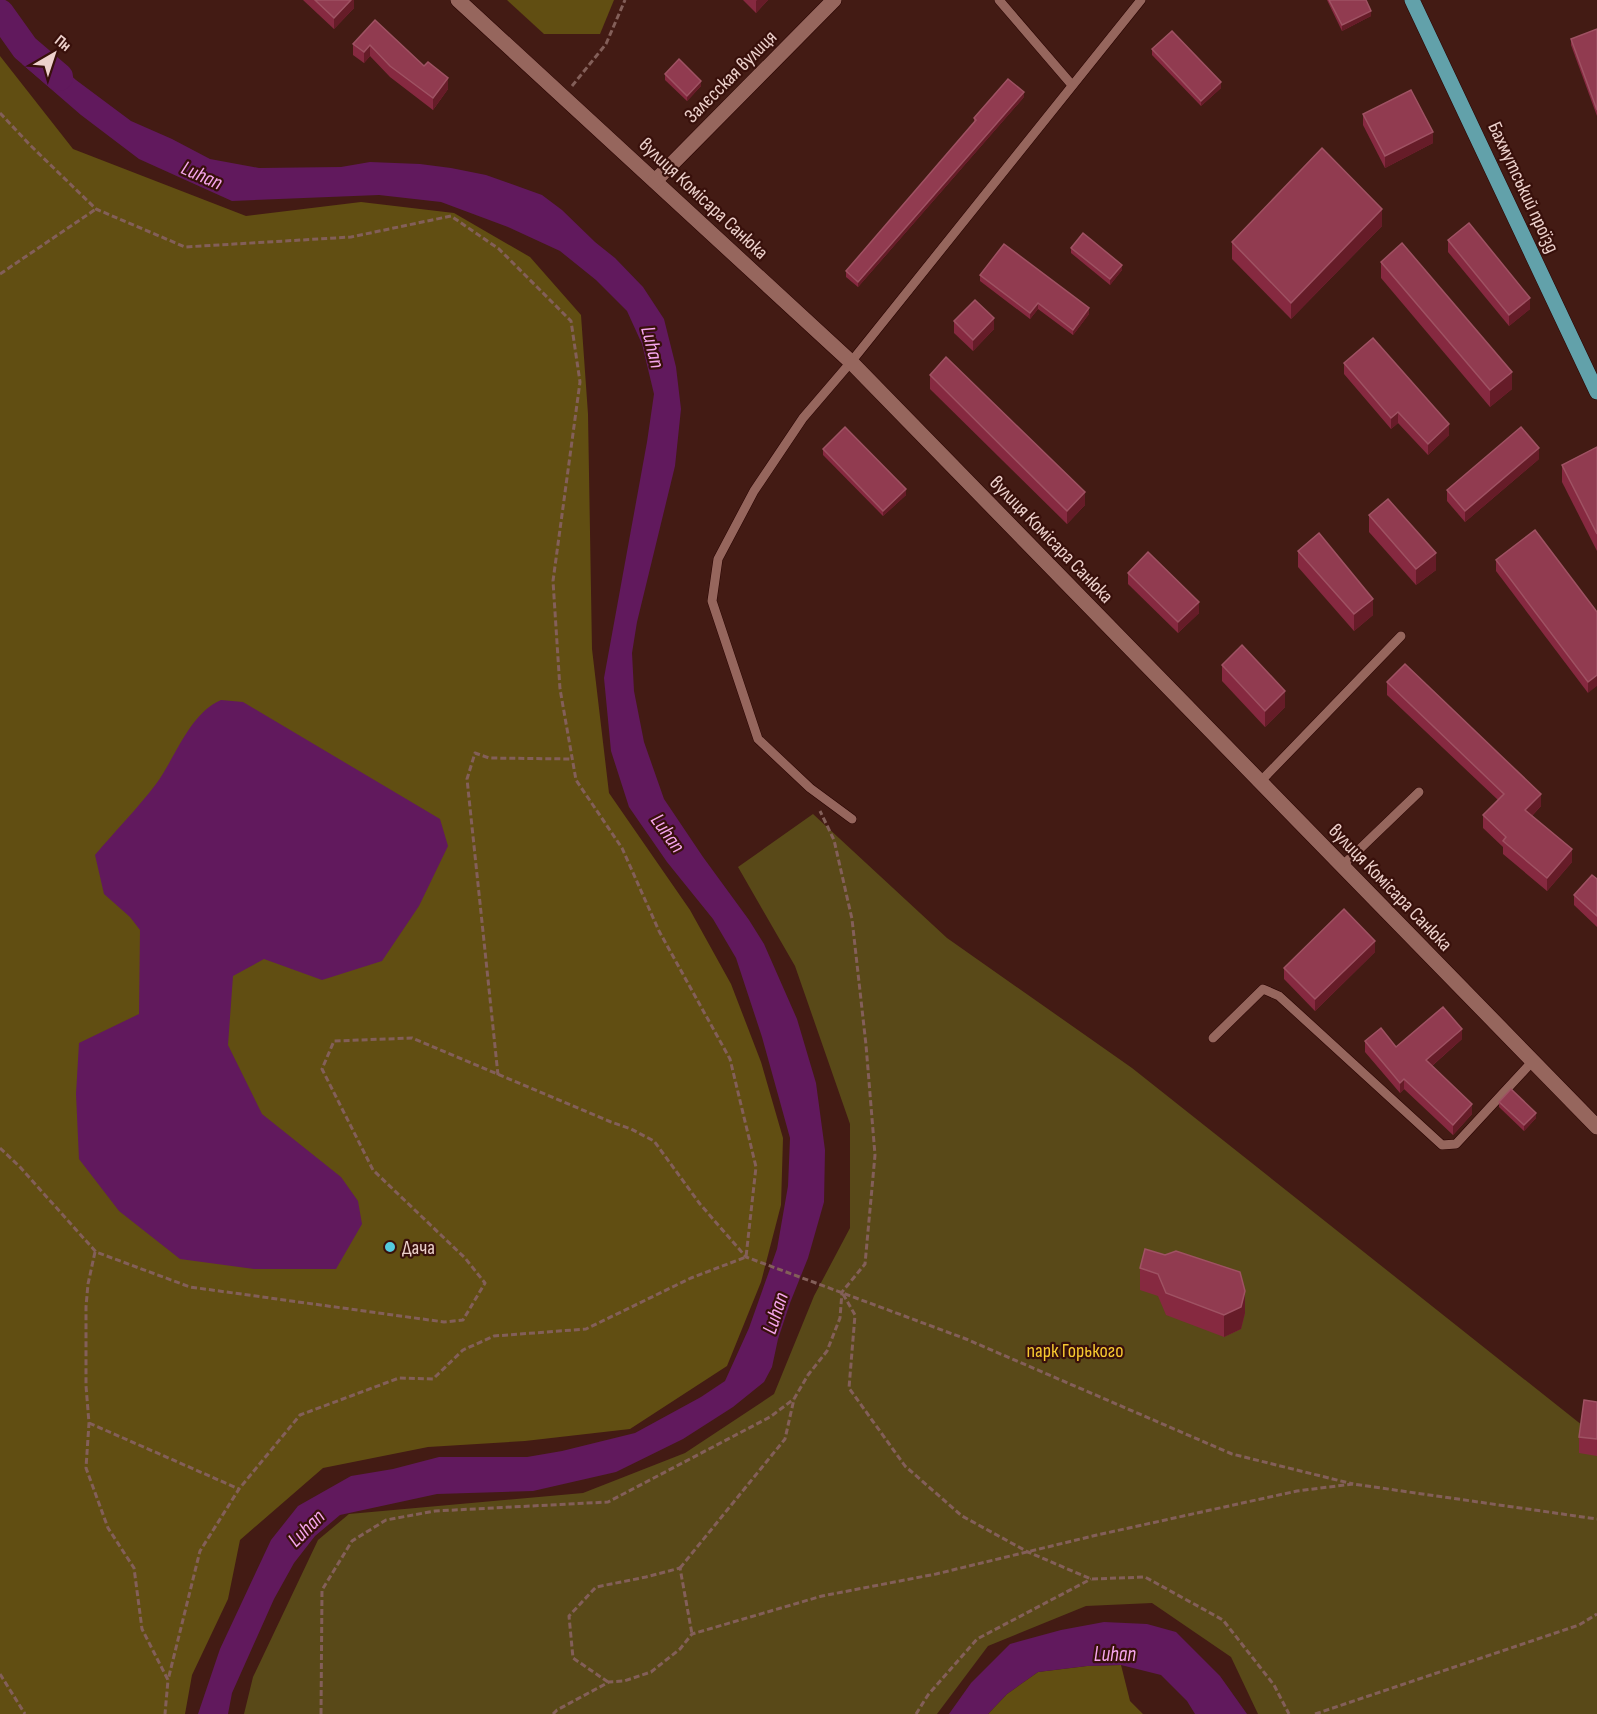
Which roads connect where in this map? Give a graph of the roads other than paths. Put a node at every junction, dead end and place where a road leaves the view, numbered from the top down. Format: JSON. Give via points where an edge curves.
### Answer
{"nodes":[{"id":1,"x":458,"y":0,"type":"edge"},
{"id":2,"x":834,"y":0,"type":"edge"},
{"id":3,"x":999,"y":0,"type":"edge"},
{"id":4,"x":1141,"y":0,"type":"edge"},
{"id":5,"x":1412,"y":0,"type":"edge"},
{"id":6,"x":1072,"y":85,"type":"junction"},
{"id":7,"x":655,"y":181,"type":"junction"},
{"id":8,"x":851,"y":362,"type":"junction"},
{"id":9,"x":1597,"y":392,"type":"edge"},
{"id":10,"x":1401,"y":636,"type":"dead end"},
{"id":11,"x":1260,"y":782,"type":"junction"},
{"id":12,"x":1419,"y":792,"type":"dead end"},
{"id":13,"x":852,"y":819,"type":"dead end"},
{"id":14,"x":1342,"y":866,"type":"junction"},
{"id":15,"x":1213,"y":1038,"type":"dead end"},
{"id":16,"x":1532,"y":1062,"type":"junction"},
{"id":17,"x":1597,"y":1127,"type":"edge"}],
"edges":[{"from":1,"to":7,"type":"street","name":"вулиця Комісара Санюка"},
{"from":2,"to":7,"type":"street","name":"Залєсская вулиця"},
{"from":3,"to":6,"type":"lane"},
{"from":4,"to":6,"type":"lane"},
{"from":5,"to":9,"type":"main road","name":"Бахмутський проїзд"},
{"from":6,"to":8,"type":"lane"},
{"from":7,"to":8,"type":"street","name":"вулиця Комісара Санюка"},
{"from":8,"to":11,"type":"street","name":"вулиця Комісара Санюка"},
{"from":8,"to":13,"type":"lane","via":[[803,418],[754,491],[718,559],[712,601],[758,739],[810,788]]},
{"from":10,"to":11,"type":"lane"},
{"from":11,"to":14,"type":"street","name":"вулиця Комісара Санюка"},
{"from":12,"to":14,"type":"lane"},
{"from":14,"to":16,"type":"street","name":"вулиця Комісара Санюка"},
{"from":15,"to":16,"type":"lane","via":[[1263,989],[1279,996],[1442,1145],[1456,1144]]},
{"from":16,"to":17,"type":"street","name":"вулиця Комісара Санюка"}]}
